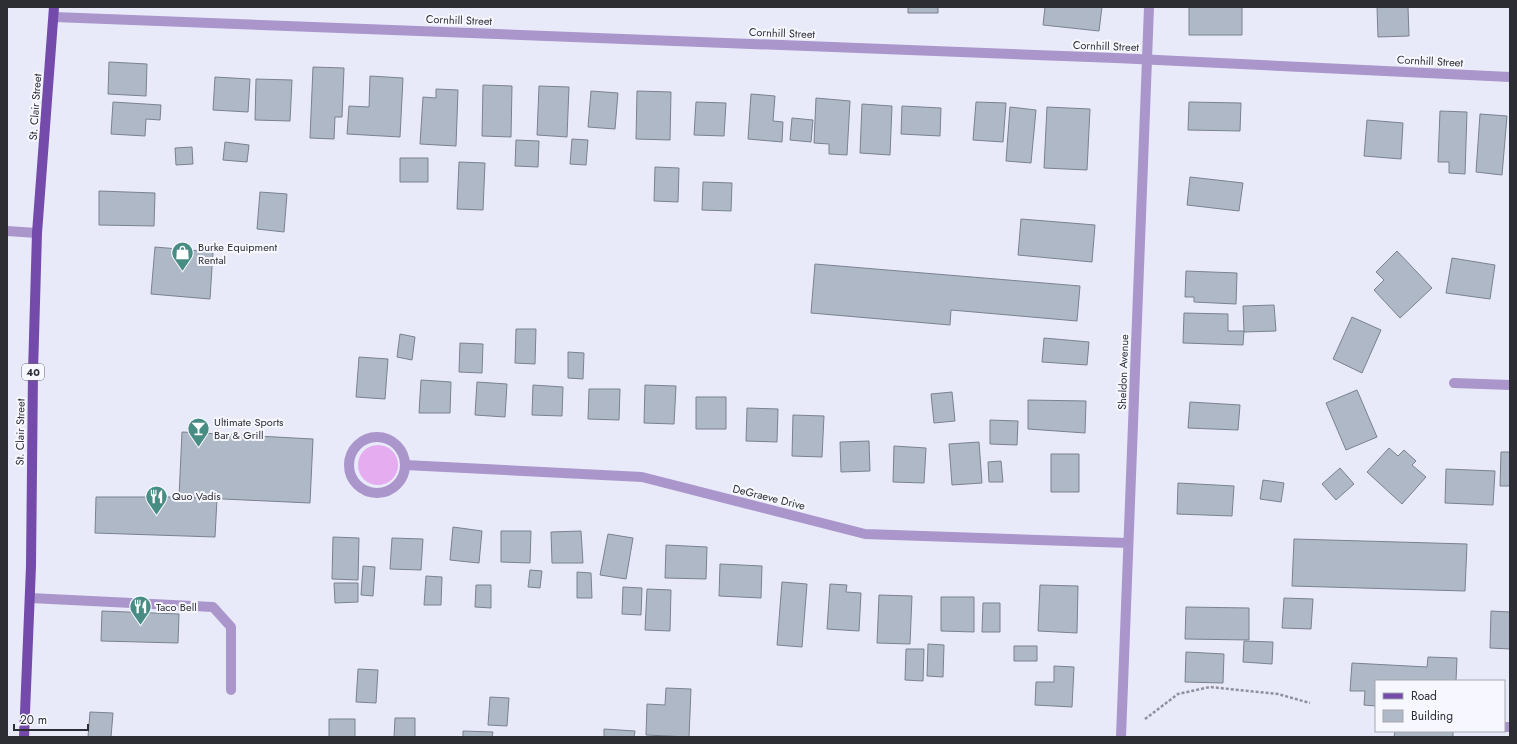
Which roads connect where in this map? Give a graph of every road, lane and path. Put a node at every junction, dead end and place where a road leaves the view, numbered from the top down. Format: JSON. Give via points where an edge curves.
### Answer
{"nodes":[{"id":1,"x":1149,"y":7,"type":"edge"},
{"id":2,"x":54,"y":12,"type":"edge"},
{"id":3,"x":1147,"y":60,"type":"junction"},
{"id":4,"x":1510,"y":77,"type":"edge"},
{"id":5,"x":7,"y":231,"type":"edge"},
{"id":6,"x":37,"y":233,"type":"junction"},
{"id":7,"x":1454,"y":384,"type":"dead end"},
{"id":8,"x":1510,"y":385,"type":"edge"},
{"id":9,"x":404,"y":465,"type":"junction"},
{"id":10,"x":1128,"y":543,"type":"junction"},
{"id":11,"x":30,"y":598,"type":"junction"},
{"id":12,"x":231,"y":690,"type":"dead end"},
{"id":13,"x":1310,"y":703,"type":"dead end"},
{"id":14,"x":1145,"y":719,"type":"dead end"},
{"id":15,"x":24,"y":737,"type":"edge"},
{"id":16,"x":1121,"y":737,"type":"edge"}],
"edges":[{"from":1,"to":3,"type":"street","name":"Sheldon Avenue"},
{"from":2,"to":3,"type":"street","name":"Cornhill Street"},
{"from":2,"to":6,"type":"main road","name":"St. Clair Street","number":"40"},
{"from":3,"to":4,"type":"street","name":"Cornhill Street"},
{"from":3,"to":10,"type":"street","name":"Sheldon Avenue"},
{"from":5,"to":6,"type":"street"},
{"from":6,"to":11,"type":"main road","name":"St. Clair Street","number":"40"},
{"from":7,"to":8,"type":"street"},
{"from":9,"to":9,"type":"street","via":[[403,455],[398,447],[391,441],[377,437],[363,440],[356,446],[349,464],[354,481],[360,487],[376,493],[393,488],[399,481]]},
{"from":9,"to":10,"type":"street","name":"DeGraeve Drive","via":[[642,477],[866,534]]},
{"from":10,"to":16,"type":"street","name":"Sheldon Avenue"},
{"from":11,"to":12,"type":"street","via":[[213,607],[231,627]]},
{"from":11,"to":15,"type":"main road","name":"St. Clair Street","number":"40"},
{"from":13,"to":14,"type":"path","via":[[1278,694],[1210,687],[1178,694]]}]}
